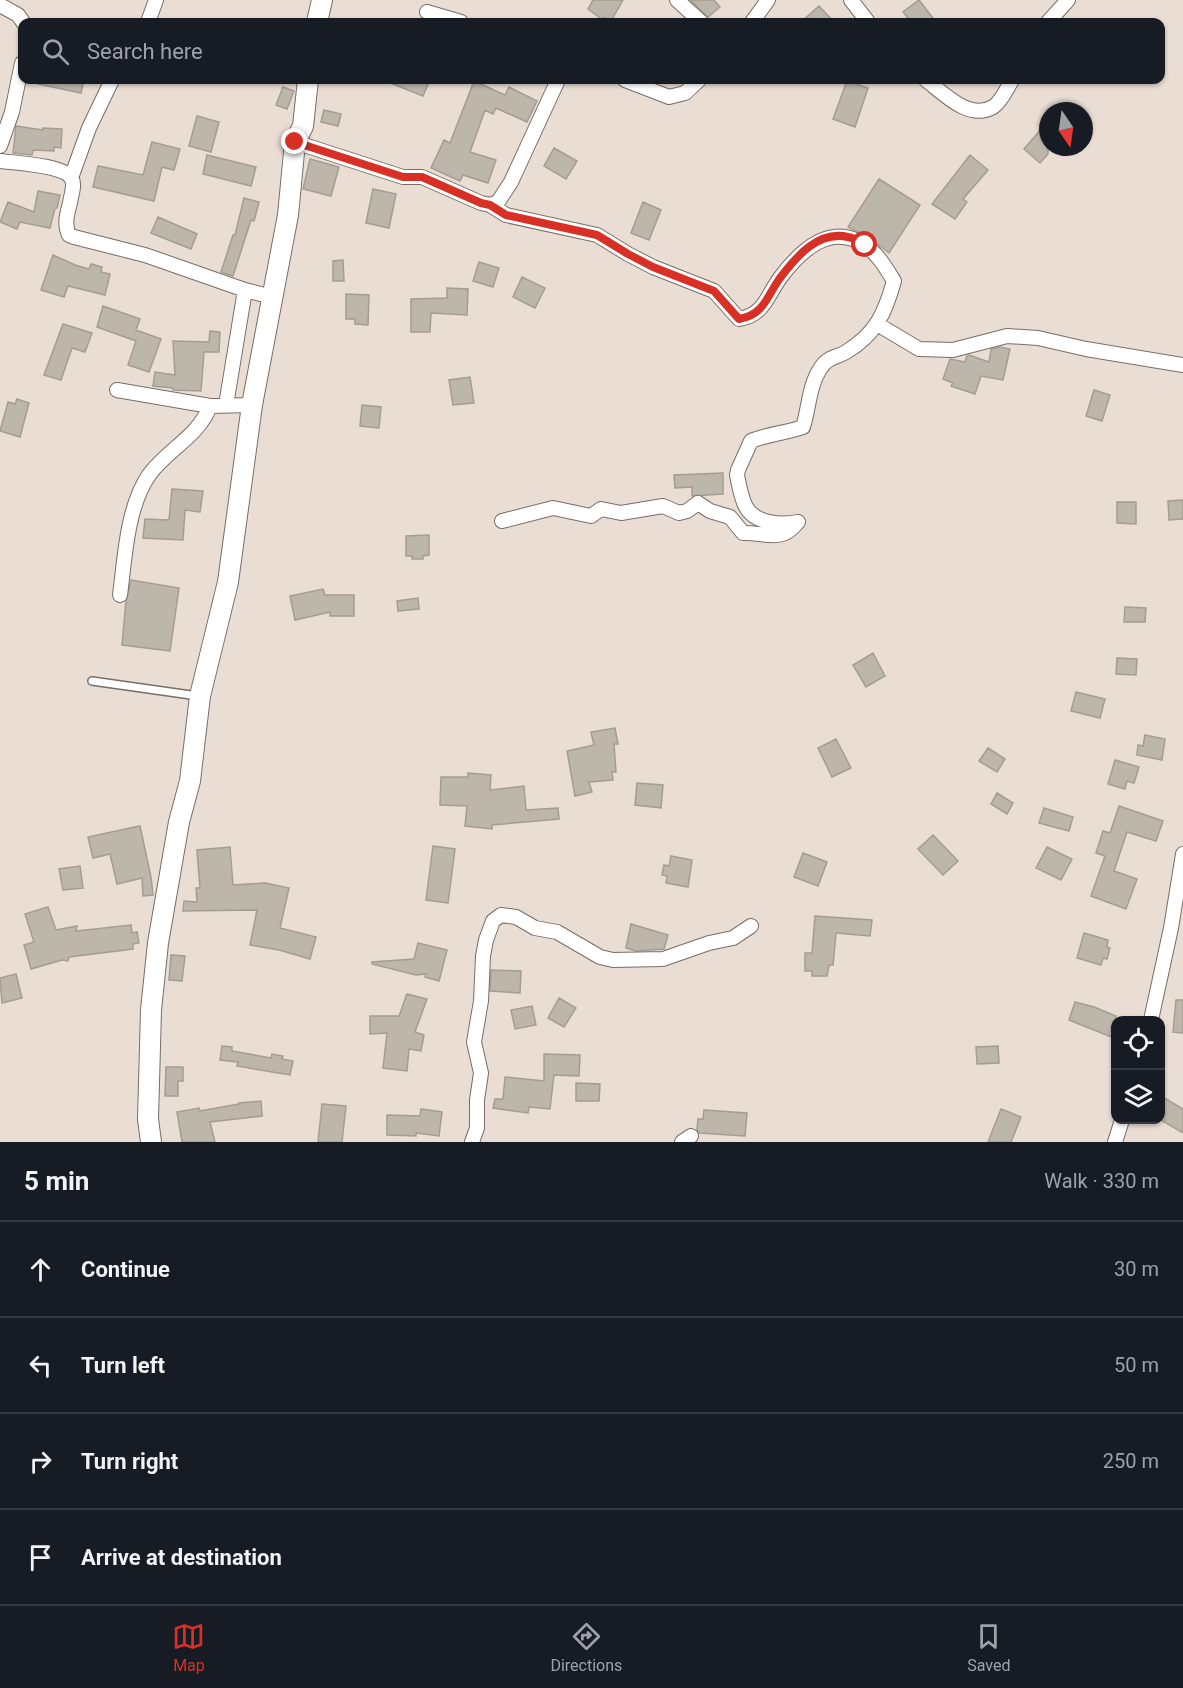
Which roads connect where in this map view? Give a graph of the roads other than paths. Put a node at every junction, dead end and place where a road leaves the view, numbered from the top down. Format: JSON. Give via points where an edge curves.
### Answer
{"nodes":[{"id":1,"x":156,"y":0,"type":"edge"},
{"id":2,"x":322,"y":0,"type":"edge"},
{"id":3,"x":677,"y":0,"type":"edge"},
{"id":4,"x":768,"y":0,"type":"edge"},
{"id":5,"x":851,"y":0,"type":"edge"},
{"id":6,"x":1068,"y":0,"type":"edge"},
{"id":7,"x":0,"y":5,"type":"edge"},
{"id":8,"x":428,"y":12,"type":"dead end"},
{"id":9,"x":20,"y":18,"type":"edge"},
{"id":10,"x":149,"y":18,"type":"edge"},
{"id":11,"x":318,"y":18,"type":"edge"},
{"id":12,"x":448,"y":18,"type":"edge"},
{"id":13,"x":697,"y":18,"type":"edge"},
{"id":14,"x":755,"y":18,"type":"edge"},
{"id":15,"x":865,"y":18,"type":"edge"},
{"id":16,"x":1052,"y":18,"type":"edge"},
{"id":17,"x":18,"y":83,"type":"edge"},
{"id":18,"x":110,"y":84,"type":"edge"},
{"id":19,"x":308,"y":84,"type":"edge"},
{"id":20,"x":556,"y":84,"type":"edge"},
{"id":21,"x":635,"y":84,"type":"edge"},
{"id":22,"x":695,"y":84,"type":"edge"},
{"id":23,"x":931,"y":84,"type":"edge"},
{"id":24,"x":1010,"y":84,"type":"edge"},
{"id":25,"x":295,"y":142,"type":"junction"},
{"id":26,"x":0,"y":146,"type":"edge"},
{"id":27,"x":0,"y":161,"type":"edge"},
{"id":28,"x":71,"y":177,"type":"junction"},
{"id":29,"x":490,"y":205,"type":"junction"},
{"id":30,"x":245,"y":290,"type":"junction"},
{"id":31,"x":272,"y":297,"type":"junction"},
{"id":32,"x":877,"y":324,"type":"junction"},
{"id":33,"x":1183,"y":365,"type":"edge"},
{"id":34,"x":117,"y":390,"type":"dead end"},
{"id":35,"x":226,"y":405,"type":"junction"},
{"id":36,"x":252,"y":405,"type":"junction"},
{"id":37,"x":210,"y":406,"type":"junction"},
{"id":38,"x":502,"y":521,"type":"dead end"},
{"id":39,"x":120,"y":595,"type":"dead end"},
{"id":40,"x":92,"y":681,"type":"dead end"},
{"id":41,"x":201,"y":696,"type":"junction"},
{"id":42,"x":1183,"y":854,"type":"edge"},
{"id":43,"x":752,"y":926,"type":"dead end"},
{"id":44,"x":1152,"y":1016,"type":"edge"},
{"id":45,"x":1120,"y":1124,"type":"edge"},
{"id":46,"x":151,"y":1142,"type":"edge"},
{"id":47,"x":472,"y":1142,"type":"edge"},
{"id":48,"x":1115,"y":1142,"type":"edge"}],
"edges":[{"from":1,"to":10,"type":"street"},
{"from":2,"to":11,"type":"street"},
{"from":3,"to":13,"type":"street"},
{"from":4,"to":14,"type":"street"},
{"from":5,"to":15,"type":"street"},
{"from":6,"to":16,"type":"street"},
{"from":7,"to":9,"type":"street"},
{"from":8,"to":12,"type":"street"},
{"from":17,"to":26,"type":"street"},
{"from":18,"to":28,"type":"street"},
{"from":19,"to":25,"type":"street","via":[[303,126]]},
{"from":20,"to":29,"type":"street","via":[[511,182],[498,202]]},
{"from":21,"to":22,"type":"street","via":[[669,97],[685,93]]},
{"from":23,"to":24,"type":"street","via":[[961,108],[984,109],[1000,100]]},
{"from":25,"to":29,"type":"street","via":[[403,177],[422,177]]},
{"from":25,"to":31,"type":"street","via":[[288,215]]},
{"from":27,"to":28,"type":"street","via":[[44,166]]},
{"from":28,"to":30,"type":"street","via":[[74,185],[66,222],[69,235],[145,255]]},
{"from":29,"to":32,"type":"street","via":[[506,215],[597,235],[653,267],[714,291],[739,319],[751,317],[760,309],[780,278],[810,245],[830,236],[848,237],[865,245],[880,259],[894,281]]},
{"from":30,"to":31,"type":"street"},
{"from":30,"to":35,"type":"street"},
{"from":31,"to":36,"type":"street"},
{"from":32,"to":33,"type":"street","via":[[919,349],[953,350],[1007,336],[1038,338]]},
{"from":32,"to":38,"type":"street","via":[[871,334],[844,353],[832,356],[820,368],[803,427],[752,441],[745,454],[737,475],[746,508],[764,521],[798,522],[787,533],[743,533],[730,517],[710,511],[698,502],[679,513],[663,506],[621,513],[601,509],[591,516],[553,508]]},
{"from":34,"to":37,"type":"street"},
{"from":35,"to":36,"type":"street"},
{"from":35,"to":37,"type":"street"},
{"from":36,"to":41,"type":"street","via":[[231,564]]},
{"from":37,"to":39,"type":"street","via":[[201,423],[150,474],[135,501]]},
{"from":40,"to":41,"type":"lane"},
{"from":41,"to":46,"type":"street","via":[[190,781],[158,943],[151,1010]]},
{"from":42,"to":44,"type":"street"},
{"from":43,"to":47,"type":"street","via":[[733,938],[663,958],[613,960],[516,917],[501,915],[493,921],[483,956],[474,1042],[481,1074],[477,1128]]},
{"from":45,"to":48,"type":"street"}]}
